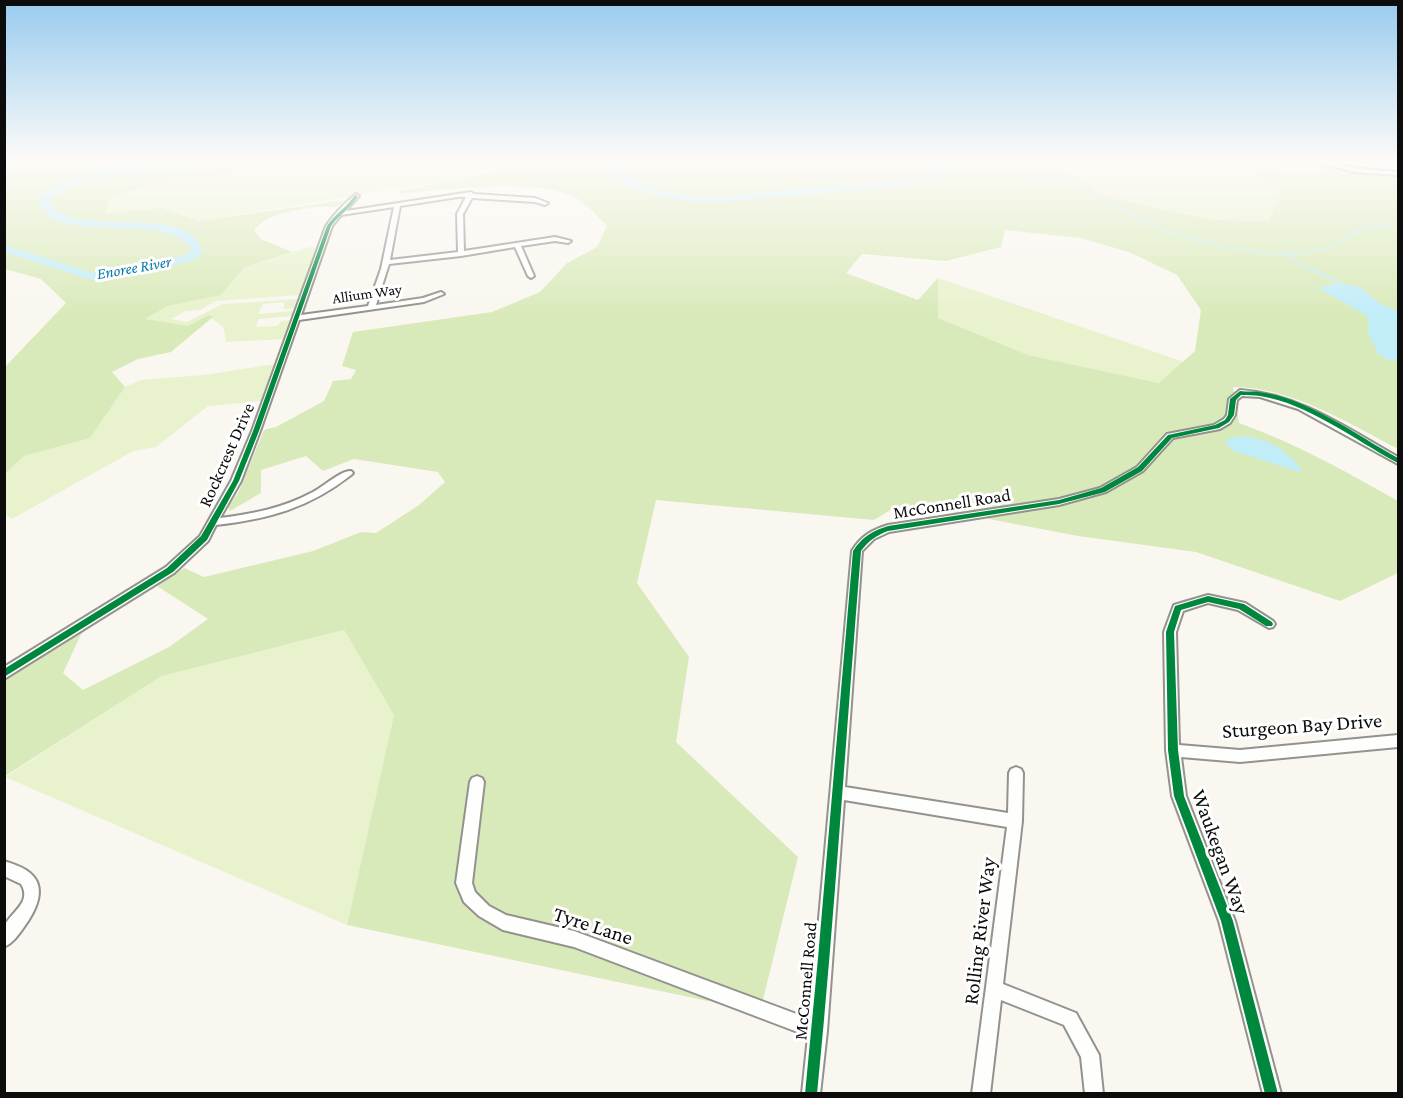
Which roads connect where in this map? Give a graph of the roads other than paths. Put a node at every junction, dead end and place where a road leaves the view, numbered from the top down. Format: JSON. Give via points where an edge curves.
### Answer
{"nodes":[{"id":1,"x":348,"y":212,"type":"edge"},
{"id":2,"x":396,"y":212,"type":"edge"},
{"id":3,"x":461,"y":212,"type":"edge"},
{"id":4,"x":337,"y":214,"type":"joint"},
{"id":5,"x":568,"y":240,"type":"dead end"},
{"id":6,"x":517,"y":245,"type":"junction"},
{"id":7,"x":461,"y":254,"type":"junction"},
{"id":8,"x":387,"y":261,"type":"junction"},
{"id":9,"x":531,"y":276,"type":"dead end"},
{"id":10,"x":441,"y":294,"type":"dead end"},
{"id":11,"x":371,"y":307,"type":"junction"},
{"id":12,"x":297,"y":318,"type":"junction"},
{"id":13,"x":1398,"y":461,"type":"edge"},
{"id":14,"x":348,"y":473,"type":"dead end"},
{"id":15,"x":214,"y":522,"type":"junction"},
{"id":16,"x":1269,"y":624,"type":"dead end"},
{"id":17,"x":4,"y":674,"type":"edge"},
{"id":18,"x":1398,"y":741,"type":"edge"},
{"id":19,"x":1173,"y":750,"type":"junction"},
{"id":20,"x":1016,"y":773,"type":"dead end"},
{"id":21,"x":477,"y":782,"type":"dead end"},
{"id":22,"x":836,"y":792,"type":"junction"},
{"id":23,"x":1015,"y":821,"type":"junction"},
{"id":24,"x":4,"y":868,"type":"edge"},
{"id":25,"x":4,"y":939,"type":"edge"},
{"id":26,"x":995,"y":989,"type":"junction"},
{"id":27,"x":818,"y":1031,"type":"junction"},
{"id":28,"x":810,"y":1094,"type":"edge"},
{"id":29,"x":981,"y":1094,"type":"edge"},
{"id":30,"x":1094,"y":1094,"type":"edge"},
{"id":31,"x":1272,"y":1094,"type":"edge"}],
"edges":[{"from":1,"to":4,"type":"street"},
{"from":2,"to":8,"type":"street"},
{"from":3,"to":7,"type":"street"},
{"from":4,"to":12,"type":"street","name":"Rockcrest Drive","via":[[329,226]]},
{"from":5,"to":6,"type":"street"},
{"from":6,"to":7,"type":"street"},
{"from":6,"to":9,"type":"street"},
{"from":7,"to":8,"type":"street"},
{"from":8,"to":11,"type":"street"},
{"from":10,"to":11,"type":"street","name":"Allium Way"},
{"from":11,"to":12,"type":"street","name":"Allium Way"},
{"from":12,"to":15,"type":"street","name":"Rockcrest Drive","via":[[236,481]]},
{"from":13,"to":22,"type":"street","name":"McConnell Road","via":[[1298,405],[1270,396],[1240,393],[1233,399],[1227,422],[1170,436],[1140,469],[1103,490],[1059,502],[888,529],[870,536],[857,551]]},
{"from":14,"to":15,"type":"street","via":[[314,498],[285,510]]},
{"from":15,"to":17,"type":"street","name":"Rockcrest Drive","via":[[198,545],[170,570]]},
{"from":16,"to":19,"type":"street","name":"Waukegan Way","via":[[1241,606],[1208,600],[1178,608],[1170,632]]},
{"from":18,"to":19,"type":"street","name":"Sturgeon Bay Drive","via":[[1240,756]]},
{"from":19,"to":31,"type":"street","name":"Waukegan Way","via":[[1179,796],[1227,921]]},
{"from":20,"to":23,"type":"street","name":"Rolling River Way"},
{"from":21,"to":27,"type":"street","name":"Tyre Lane","via":[[464,883],[469,897],[484,911],[503,922],[574,939]]},
{"from":22,"to":23,"type":"street"},
{"from":22,"to":27,"type":"street","name":"McConnell Road"},
{"from":23,"to":26,"type":"street","name":"Rolling River Way"},
{"from":24,"to":25,"type":"street","via":[[26,878],[31,896],[26,911]]},
{"from":26,"to":29,"type":"street","name":"Rolling River Way"},
{"from":26,"to":30,"type":"street","via":[[1070,1019],[1090,1055]]},
{"from":27,"to":28,"type":"street","name":"McConnell Road"}]}
